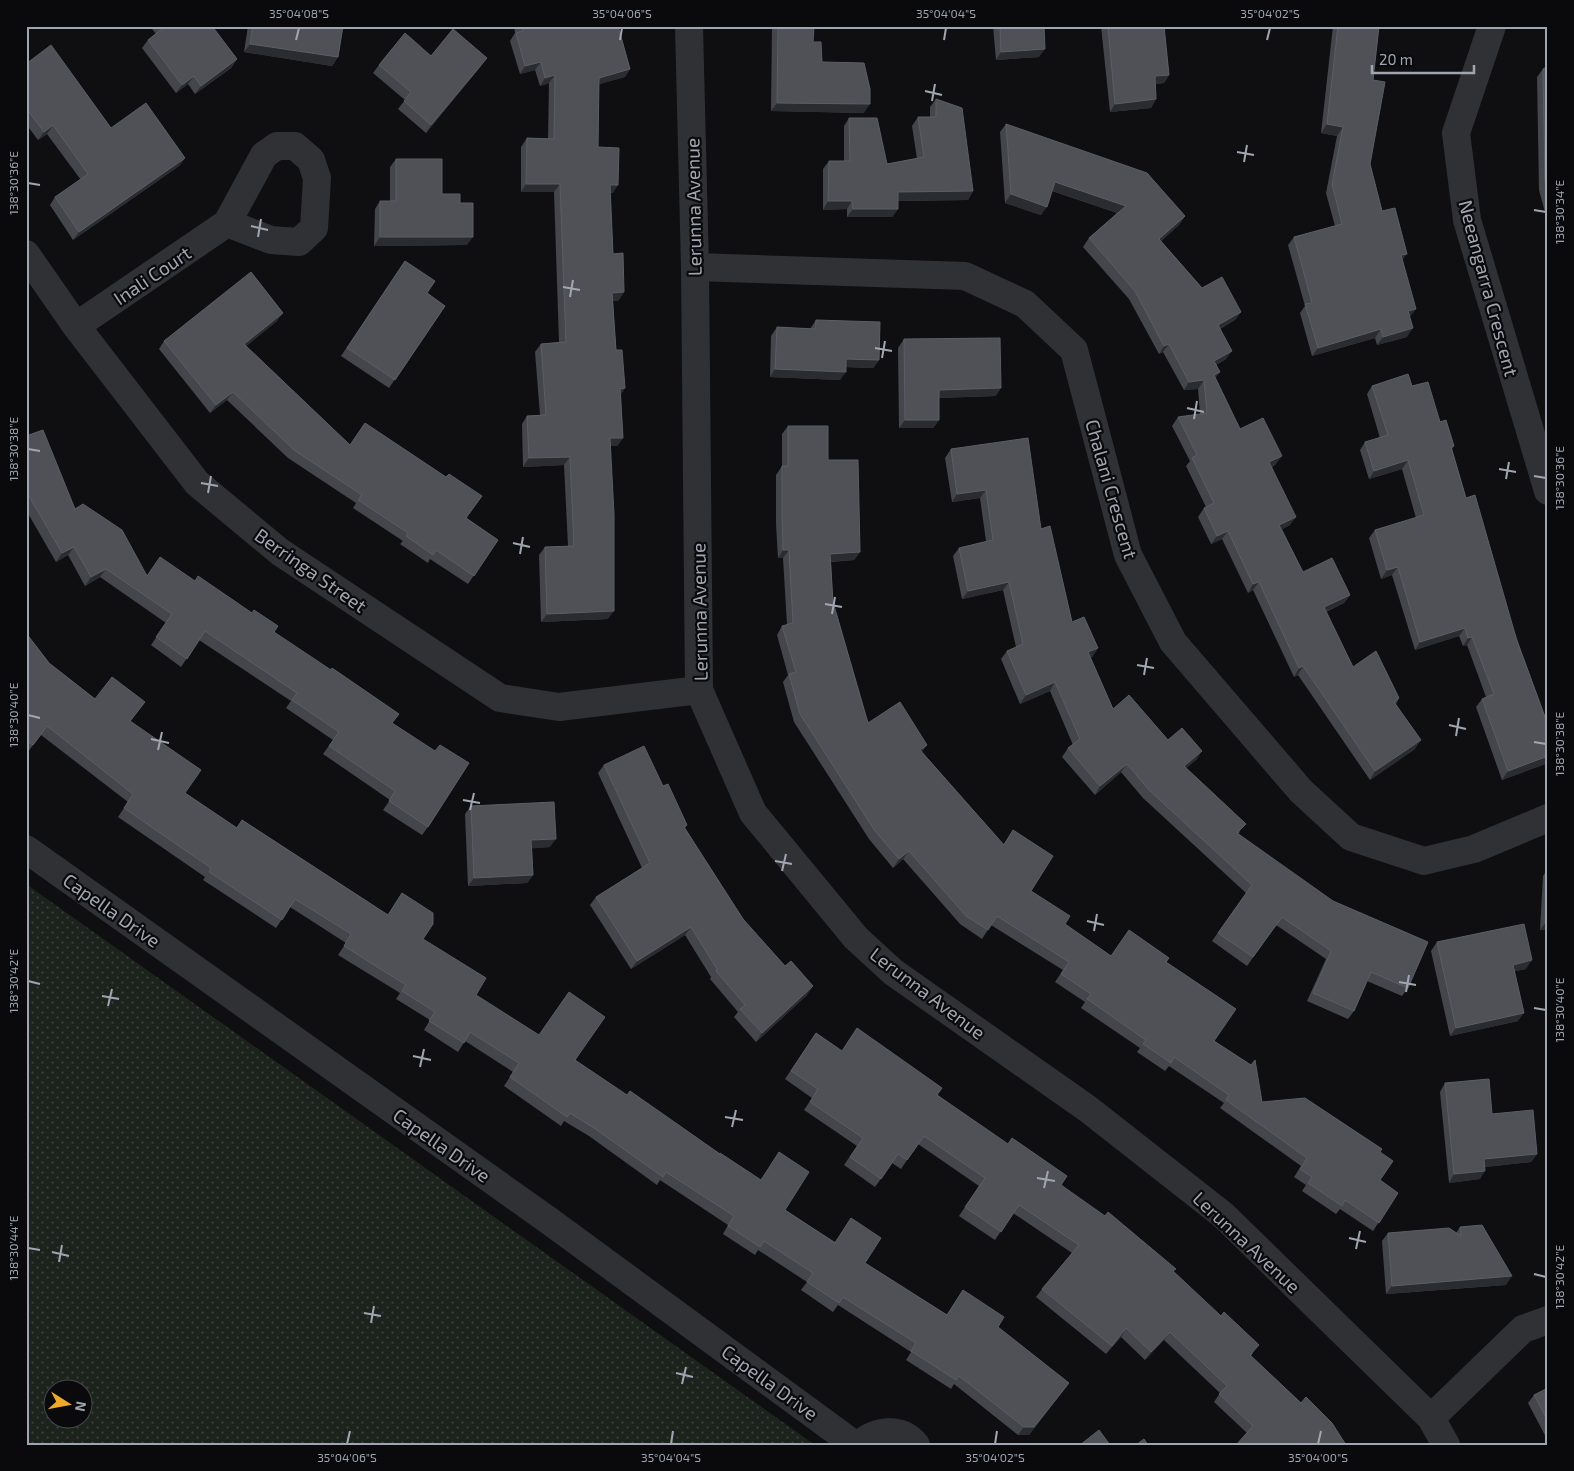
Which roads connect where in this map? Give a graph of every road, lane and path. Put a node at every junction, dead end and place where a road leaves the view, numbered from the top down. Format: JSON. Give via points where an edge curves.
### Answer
{"nodes":[{"id":1,"x":689,"y":26,"type":"edge"},
{"id":2,"x":1492,"y":26,"type":"edge"},
{"id":3,"x":227,"y":223,"type":"dead end"},
{"id":4,"x":26,"y":254,"type":"edge"},
{"id":5,"x":695,"y":267,"type":"junction"},
{"id":6,"x":76,"y":326,"type":"junction"},
{"id":7,"x":1548,"y":491,"type":"edge"},
{"id":8,"x":700,"y":690,"type":"junction"},
{"id":9,"x":1548,"y":818,"type":"edge"},
{"id":10,"x":26,"y":849,"type":"edge"},
{"id":11,"x":1548,"y":1320,"type":"edge"},
{"id":12,"x":1431,"y":1418,"type":"junction"},
{"id":13,"x":857,"y":1445,"type":"edge"},
{"id":14,"x":916,"y":1445,"type":"edge"},
{"id":15,"x":1446,"y":1445,"type":"edge"}],
"edges":[{"from":1,"to":5,"type":"street","name":"Lerunna Avenue"},
{"from":2,"to":7,"type":"street","name":"Neeangarra Crescent","via":[[1456,133],[1467,220]]},
{"from":3,"to":6,"type":"street","name":"Inali Court"},
{"from":4,"to":6,"type":"street","name":"Berringa Street"},
{"from":5,"to":8,"type":"street","name":"Lerunna Avenue"},
{"from":5,"to":9,"type":"street","name":"Chalani Crescent","via":[[965,276],[1025,304],[1074,350],[1128,555],[1173,642],[1301,791],[1351,837],[1424,861],[1474,849]]},
{"from":6,"to":8,"type":"street","name":"Berringa Street","via":[[197,483],[280,552],[500,698],[559,707]]},
{"from":8,"to":12,"type":"street","name":"Lerunna Avenue","via":[[753,812],[856,938],[893,972],[1088,1109],[1223,1215]]},
{"from":10,"to":13,"type":"street","name":"Capella Drive","via":[[533,1209]]},
{"from":11,"to":12,"type":"street","via":[[1523,1329]]},
{"from":12,"to":15,"type":"street","name":"Lerunna Avenue"},
{"from":13,"to":14,"type":"street","via":[[878,1433],[890,1432],[902,1434]]}]}
